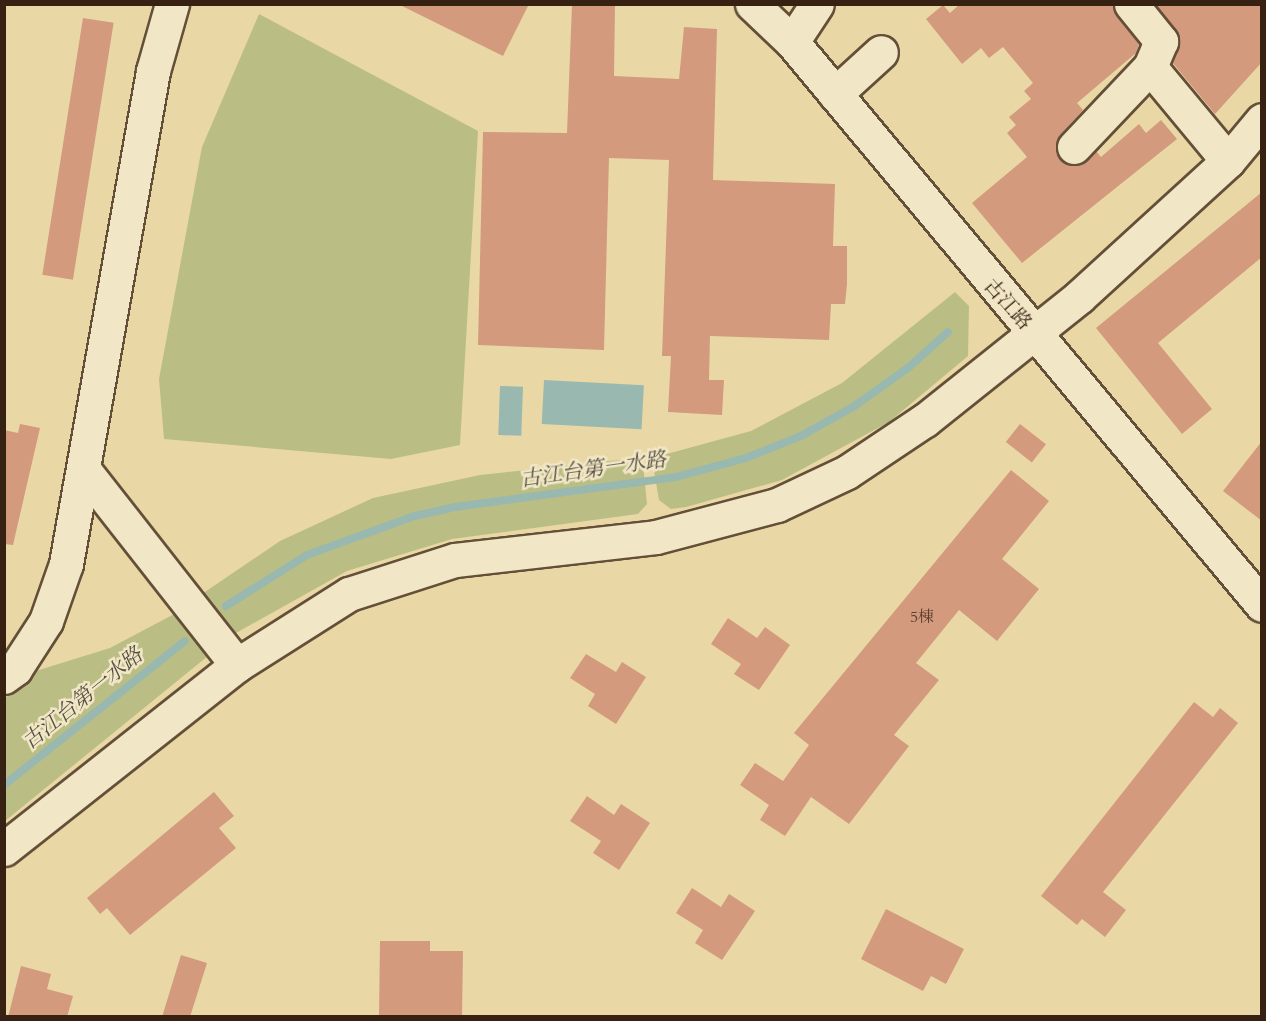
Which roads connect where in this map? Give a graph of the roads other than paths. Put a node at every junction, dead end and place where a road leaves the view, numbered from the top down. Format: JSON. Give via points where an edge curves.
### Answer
{"nodes":[{"id":1,"x":172,"y":4,"type":"edge"},
{"id":2,"x":752,"y":4,"type":"edge"},
{"id":3,"x":817,"y":4,"type":"edge"},
{"id":4,"x":1131,"y":4,"type":"edge"},
{"id":5,"x":792,"y":42,"type":"junction"},
{"id":6,"x":881,"y":52,"type":"dead end"},
{"id":7,"x":1150,"y":67,"type":"junction"},
{"id":8,"x":835,"y":94,"type":"junction"},
{"id":9,"x":1262,"y":120,"type":"edge"},
{"id":10,"x":1074,"y":147,"type":"dead end"},
{"id":11,"x":1228,"y":161,"type":"junction"},
{"id":12,"x":1034,"y":334,"type":"junction"},
{"id":13,"x":84,"y":470,"type":"junction"},
{"id":14,"x":1262,"y":605,"type":"edge"},
{"id":15,"x":237,"y":665,"type":"junction"},
{"id":16,"x":4,"y":677,"type":"edge"},
{"id":17,"x":4,"y":849,"type":"edge"}],
"edges":[{"from":1,"to":13,"type":"street","via":[[153,71]]},
{"from":2,"to":5,"type":"street","name":"古江路"},
{"from":3,"to":5,"type":"street"},
{"from":4,"to":7,"type":"street","via":[[1161,41]]},
{"from":5,"to":8,"type":"street","name":"古江路"},
{"from":6,"to":8,"type":"street"},
{"from":7,"to":10,"type":"street"},
{"from":7,"to":11,"type":"street"},
{"from":8,"to":12,"type":"street","name":"古江路"},
{"from":9,"to":11,"type":"street"},
{"from":11,"to":12,"type":"street"},
{"from":12,"to":14,"type":"street","name":"古江路"},
{"from":12,"to":15,"type":"street","via":[[915,426],[847,472],[777,505],[656,537],[455,560],[349,594]]},
{"from":13,"to":15,"type":"street"},
{"from":13,"to":16,"type":"street","via":[[66,564],[46,621],[15,669]]},
{"from":15,"to":17,"type":"street"}]}
